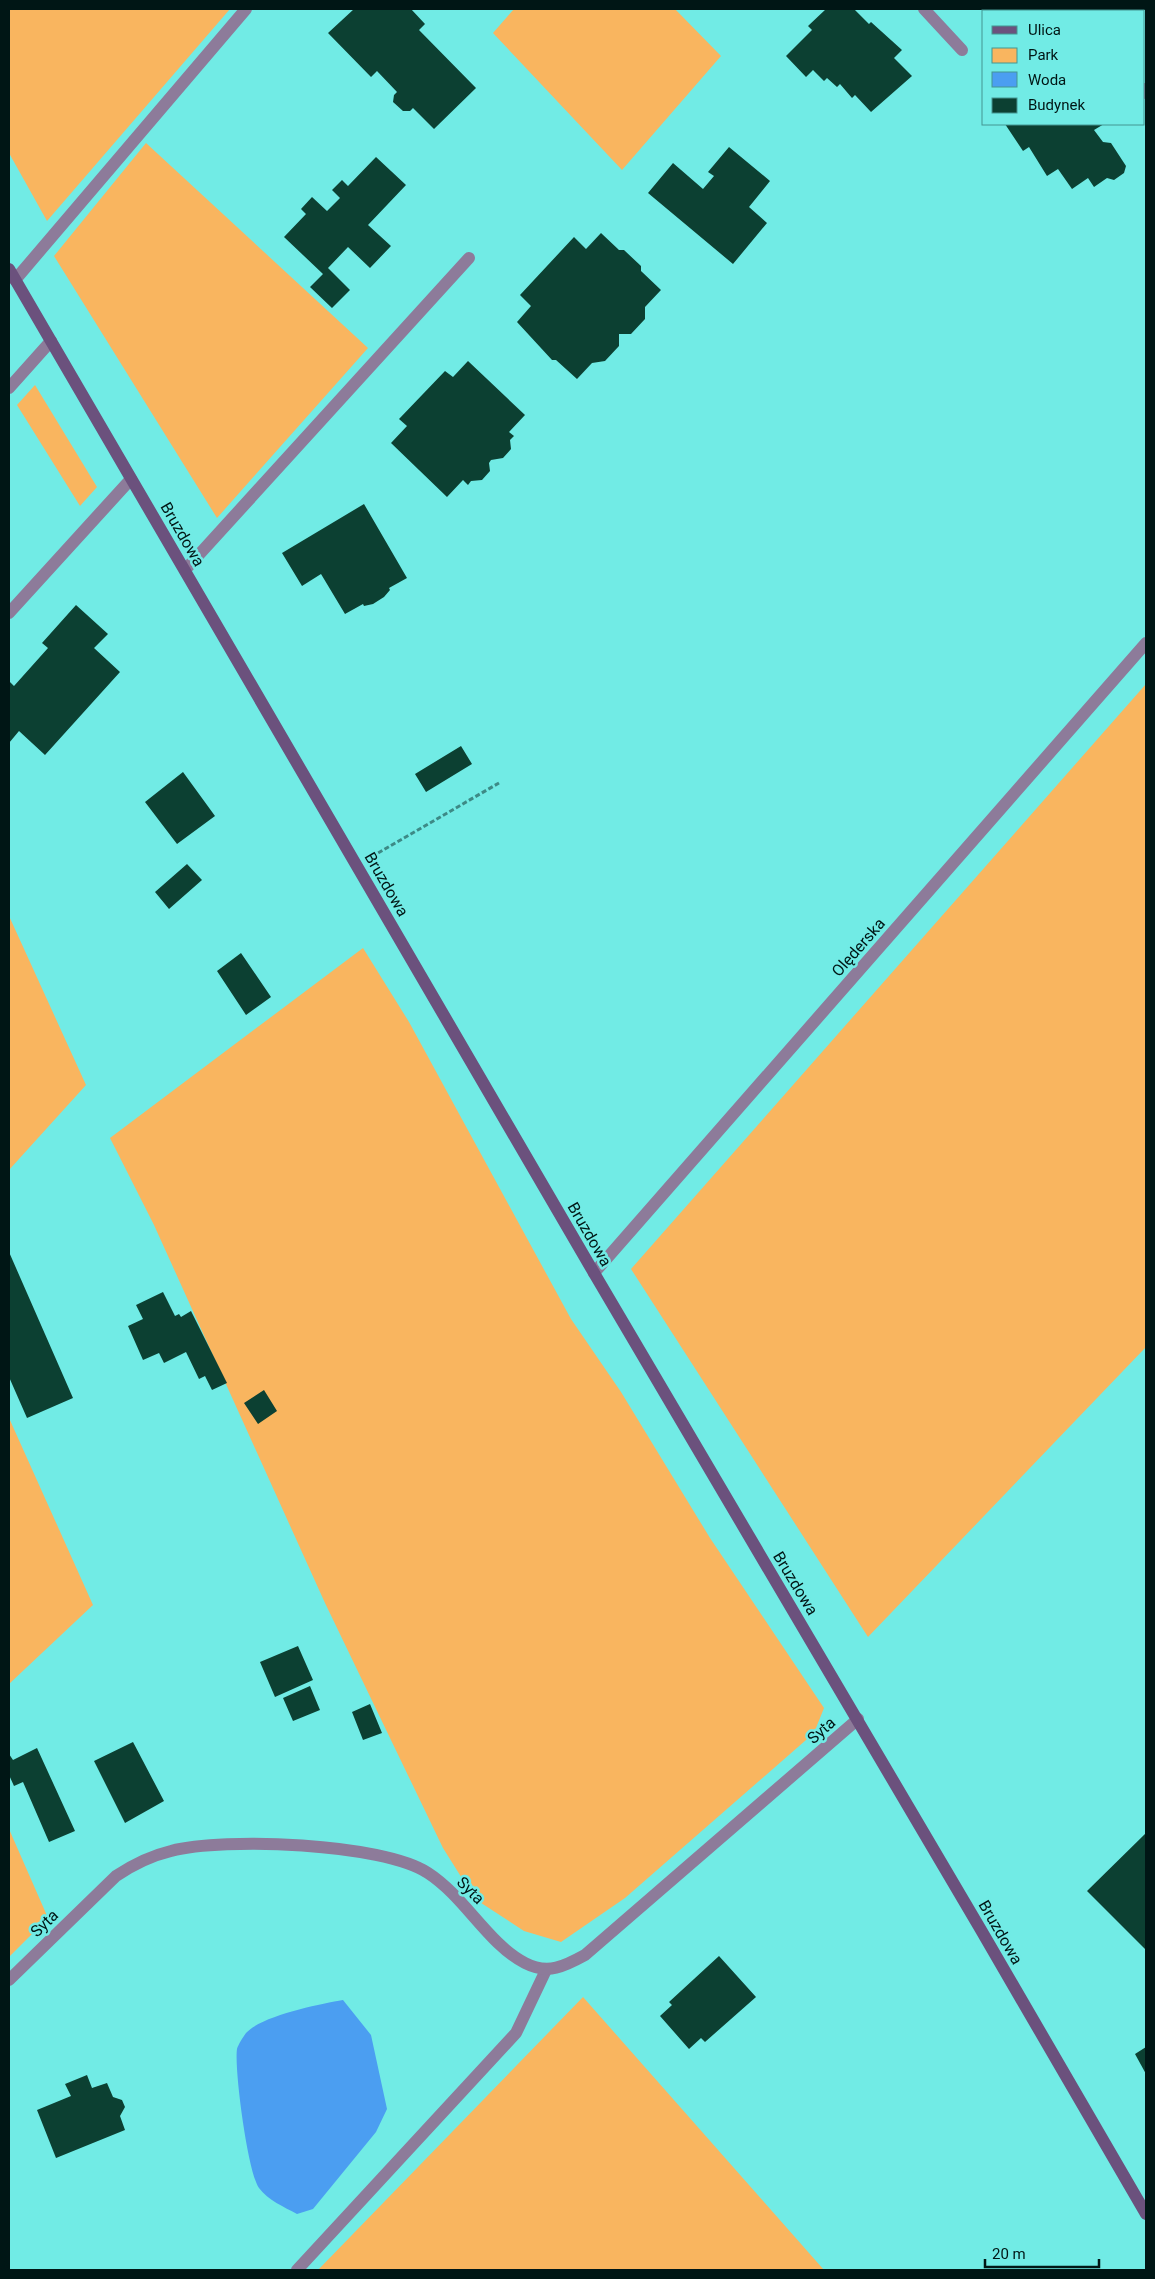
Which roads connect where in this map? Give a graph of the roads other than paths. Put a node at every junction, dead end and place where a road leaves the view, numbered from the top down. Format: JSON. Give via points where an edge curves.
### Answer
{"nodes":[{"id":1,"x":246,"y":9,"type":"edge"},
{"id":2,"x":924,"y":9,"type":"edge"},
{"id":3,"x":962,"y":50,"type":"dead end"},
{"id":4,"x":469,"y":258,"type":"dead end"},
{"id":5,"x":12,"y":274,"type":"edge"},
{"id":6,"x":51,"y":341,"type":"junction"},
{"id":7,"x":9,"y":388,"type":"edge"},
{"id":8,"x":132,"y":479,"type":"junction"},
{"id":9,"x":184,"y":570,"type":"junction"},
{"id":10,"x":9,"y":613,"type":"edge"},
{"id":11,"x":1146,"y":643,"type":"edge"},
{"id":12,"x":594,"y":1274,"type":"junction"},
{"id":13,"x":858,"y":1719,"type":"junction"},
{"id":14,"x":546,"y":1970,"type":"junction"},
{"id":15,"x":9,"y":1980,"type":"edge"},
{"id":16,"x":1146,"y":2214,"type":"edge"},
{"id":17,"x":297,"y":2270,"type":"edge"}],
"edges":[{"from":1,"to":5,"type":"street"},
{"from":2,"to":3,"type":"street"},
{"from":4,"to":9,"type":"street"},
{"from":5,"to":6,"type":"street","name":"Bruzdowa"},
{"from":6,"to":7,"type":"street"},
{"from":6,"to":8,"type":"street","name":"Bruzdowa"},
{"from":8,"to":9,"type":"street","name":"Bruzdowa"},
{"from":8,"to":10,"type":"street"},
{"from":9,"to":12,"type":"street","name":"Bruzdowa"},
{"from":11,"to":12,"type":"street","name":"Olęderska"},
{"from":12,"to":13,"type":"street","name":"Bruzdowa"},
{"from":13,"to":14,"type":"street","name":"Syta","via":[[585,1955],[566,1966]]},
{"from":13,"to":16,"type":"street","name":"Bruzdowa"},
{"from":14,"to":15,"type":"street","name":"Syta","via":[[525,1963],[503,1948],[461,1901],[428,1873],[404,1861],[300,1846],[222,1844],[173,1851],[131,1866],[116,1876]]},
{"from":14,"to":17,"type":"street","via":[[516,2034]]}]}
